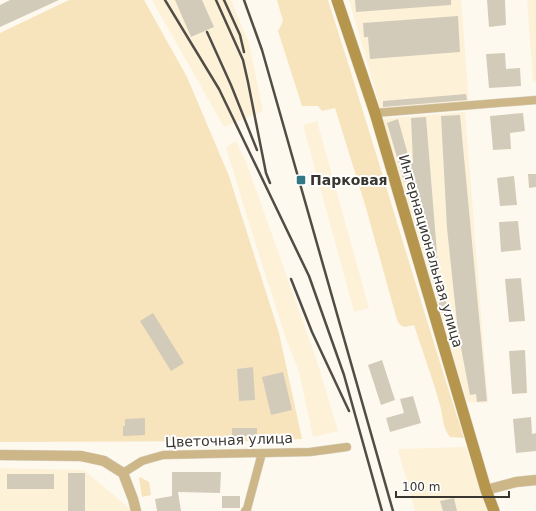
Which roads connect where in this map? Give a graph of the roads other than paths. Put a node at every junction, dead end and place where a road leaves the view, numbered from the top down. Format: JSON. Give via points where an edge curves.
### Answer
{"nodes":[{"id":1,"x":337,"y":0,"type":"edge"},
{"id":2,"x":536,"y":100,"type":"edge"},
{"id":3,"x":375,"y":113,"type":"junction"},
{"id":4,"x":347,"y":447,"type":"dead end"},
{"id":5,"x":262,"y":453,"type":"junction"},
{"id":6,"x":0,"y":455,"type":"edge"},
{"id":7,"x":123,"y":473,"type":"junction"},
{"id":8,"x":536,"y":480,"type":"edge"},
{"id":9,"x":486,"y":490,"type":"junction"},
{"id":10,"x":136,"y":511,"type":"edge"},
{"id":11,"x":245,"y":511,"type":"edge"},
{"id":12,"x":494,"y":511,"type":"edge"}],
"edges":[{"from":1,"to":3,"type":"main road","name":"Интернациональная улица"},
{"from":2,"to":3,"type":"street"},
{"from":3,"to":9,"type":"main road","name":"Интернациональная улица"},
{"from":4,"to":5,"type":"street","name":"Цветочная улица","via":[[310,452]]},
{"from":5,"to":7,"type":"street","name":"Цветочная улица","via":[[163,455],[142,461]]},
{"from":5,"to":11,"type":"street"},
{"from":6,"to":7,"type":"street","via":[[81,456],[104,461]]},
{"from":7,"to":10,"type":"street"},
{"from":8,"to":9,"type":"street"},
{"from":9,"to":12,"type":"main road","name":"Интернациональная улица"}]}
